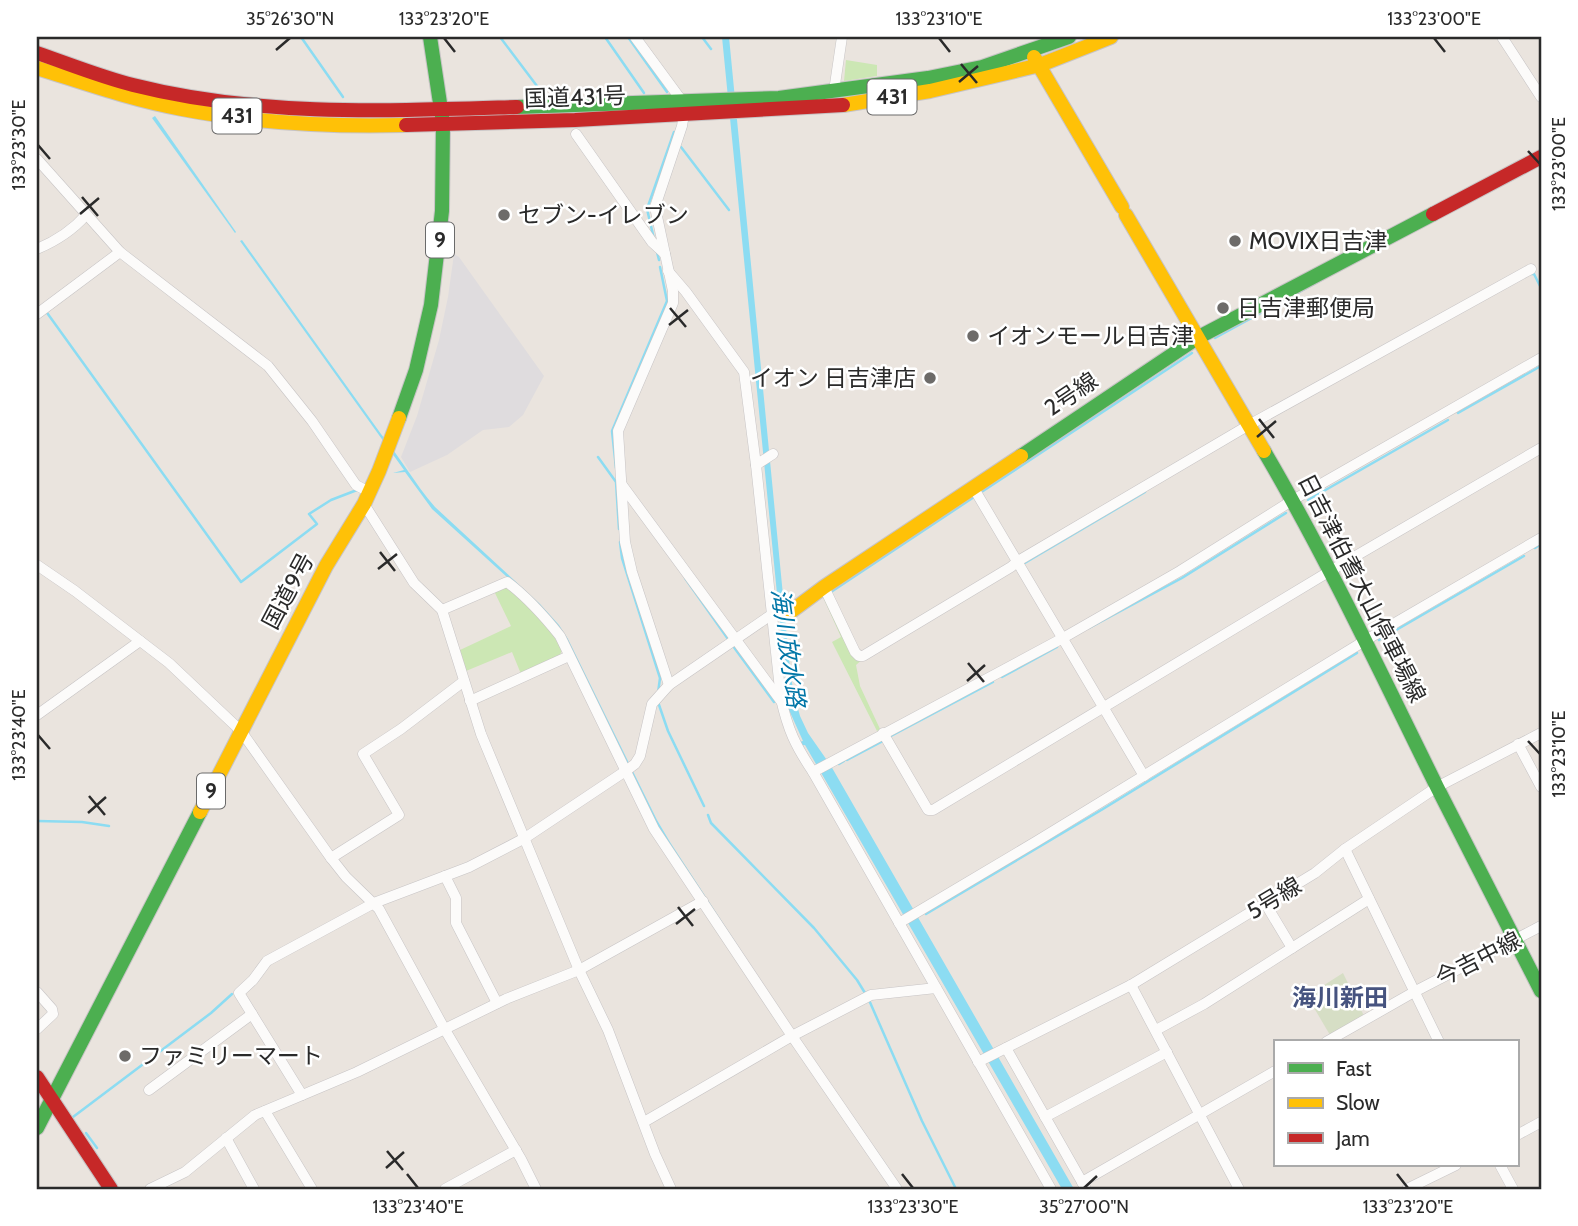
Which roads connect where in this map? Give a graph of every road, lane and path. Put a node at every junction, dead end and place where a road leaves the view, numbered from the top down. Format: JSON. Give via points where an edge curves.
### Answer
{"nodes":[{"id":1,"x":430,"y":37,"type":"edge"},
{"id":2,"x":635,"y":37,"type":"edge"},
{"id":3,"x":842,"y":37,"type":"edge"},
{"id":4,"x":1069,"y":37,"type":"edge"},
{"id":5,"x":1111,"y":37,"type":"edge"},
{"id":6,"x":1502,"y":37,"type":"edge"},
{"id":7,"x":1028,"y":48,"type":"junction"},
{"id":8,"x":37,"y":53,"type":"edge"},
{"id":9,"x":1040,"y":65,"type":"junction"},
{"id":10,"x":37,"y":68,"type":"edge"},
{"id":11,"x":834,"y":91,"type":"junction"},
{"id":12,"x":1541,"y":97,"type":"edge"},
{"id":13,"x":742,"y":105,"type":"junction"},
{"id":14,"x":683,"y":107,"type":"junction"},
{"id":15,"x":442,"y":116,"type":"junction"},
{"id":16,"x":576,"y":134,"type":"dead end"},
{"id":17,"x":1541,"y":157,"type":"edge"},
{"id":18,"x":37,"y":159,"type":"edge"},
{"id":19,"x":86,"y":215,"type":"junction"},
{"id":20,"x":37,"y":249,"type":"edge"},
{"id":21,"x":120,"y":253,"type":"junction"},
{"id":22,"x":665,"y":254,"type":"junction"},
{"id":23,"x":1531,"y":269,"type":"dead end"},
{"id":24,"x":668,"y":271,"type":"junction"},
{"id":25,"x":37,"y":314,"type":"edge"},
{"id":26,"x":1197,"y":338,"type":"junction"},
{"id":27,"x":1541,"y":358,"type":"edge"},
{"id":28,"x":1249,"y":425,"type":"junction"},
{"id":29,"x":1541,"y":448,"type":"edge"},
{"id":30,"x":773,"y":454,"type":"dead end"},
{"id":31,"x":757,"y":465,"type":"junction"},
{"id":32,"x":622,"y":485,"type":"junction"},
{"id":33,"x":973,"y":487,"type":"junction"},
{"id":34,"x":367,"y":498,"type":"junction"},
{"id":35,"x":1293,"y":500,"type":"junction"},
{"id":36,"x":1541,"y":538,"type":"edge"},
{"id":37,"x":1018,"y":561,"type":"junction"},
{"id":38,"x":37,"y":565,"type":"edge"},
{"id":39,"x":1329,"y":570,"type":"junction"},
{"id":40,"x":824,"y":587,"type":"junction"},
{"id":41,"x":442,"y":610,"type":"junction"},
{"id":42,"x":778,"y":613,"type":"junction"},
{"id":43,"x":1063,"y":638,"type":"junction"},
{"id":44,"x":735,"y":640,"type":"junction"},
{"id":45,"x":1366,"y":640,"type":"junction"},
{"id":46,"x":140,"y":641,"type":"junction"},
{"id":47,"x":569,"y":656,"type":"junction"},
{"id":48,"x":464,"y":681,"type":"junction"},
{"id":49,"x":669,"y":685,"type":"junction"},
{"id":50,"x":470,"y":701,"type":"junction"},
{"id":51,"x":781,"y":702,"type":"junction"},
{"id":52,"x":1104,"y":707,"type":"junction"},
{"id":53,"x":37,"y":715,"type":"edge"},
{"id":54,"x":241,"y":731,"type":"junction"},
{"id":55,"x":883,"y":733,"type":"junction"},
{"id":56,"x":1541,"y":733,"type":"edge"},
{"id":57,"x":1518,"y":744,"type":"junction"},
{"id":58,"x":626,"y":770,"type":"junction"},
{"id":59,"x":815,"y":770,"type":"junction"},
{"id":60,"x":1144,"y":776,"type":"junction"},
{"id":61,"x":1437,"y":787,"type":"junction"},
{"id":62,"x":1541,"y":787,"type":"edge"},
{"id":63,"x":525,"y":838,"type":"junction"},
{"id":64,"x":1345,"y":849,"type":"junction"},
{"id":65,"x":331,"y":858,"type":"junction"},
{"id":66,"x":446,"y":876,"type":"junction"},
{"id":67,"x":1369,"y":899,"type":"junction"},
{"id":68,"x":703,"y":901,"type":"junction"},
{"id":69,"x":374,"y":903,"type":"junction"},
{"id":70,"x":1265,"y":903,"type":"junction"},
{"id":71,"x":901,"y":922,"type":"junction"},
{"id":72,"x":1541,"y":926,"type":"edge"},
{"id":73,"x":1515,"y":939,"type":"junction"},
{"id":74,"x":1292,"y":948,"type":"junction"},
{"id":75,"x":579,"y":970,"type":"junction"},
{"id":76,"x":1131,"y":985,"type":"junction"},
{"id":77,"x":936,"y":988,"type":"junction"},
{"id":78,"x":1541,"y":991,"type":"edge"},
{"id":79,"x":37,"y":992,"type":"edge"},
{"id":80,"x":1414,"y":992,"type":"junction"},
{"id":81,"x":498,"y":1003,"type":"junction"},
{"id":82,"x":252,"y":1014,"type":"junction"},
{"id":83,"x":444,"y":1028,"type":"junction"},
{"id":84,"x":37,"y":1029,"type":"edge"},
{"id":85,"x":1156,"y":1030,"type":"junction"},
{"id":86,"x":792,"y":1036,"type":"junction"},
{"id":87,"x":1330,"y":1040,"type":"edge"},
{"id":88,"x":1438,"y":1040,"type":"edge"},
{"id":89,"x":1003,"y":1049,"type":"junction"},
{"id":90,"x":1167,"y":1052,"type":"junction"},
{"id":91,"x":980,"y":1061,"type":"junction"},
{"id":92,"x":1274,"y":1072,"type":"edge"},
{"id":93,"x":37,"y":1077,"type":"edge"},
{"id":94,"x":149,"y":1090,"type":"dead end"},
{"id":95,"x":302,"y":1095,"type":"junction"},
{"id":96,"x":51,"y":1101,"type":"junction"},
{"id":97,"x":265,"y":1111,"type":"junction"},
{"id":98,"x":1200,"y":1114,"type":"junction"},
{"id":99,"x":1045,"y":1117,"type":"junction"},
{"id":100,"x":644,"y":1122,"type":"junction"},
{"id":101,"x":1541,"y":1122,"type":"edge"},
{"id":102,"x":37,"y":1128,"type":"edge"},
{"id":103,"x":1518,"y":1134,"type":"edge"},
{"id":104,"x":226,"y":1138,"type":"junction"},
{"id":105,"x":516,"y":1150,"type":"junction"},
{"id":106,"x":1454,"y":1166,"type":"edge"},
{"id":107,"x":1501,"y":1166,"type":"edge"},
{"id":108,"x":1084,"y":1186,"type":"edge"},
{"id":109,"x":110,"y":1189,"type":"edge"},
{"id":110,"x":150,"y":1189,"type":"edge"},
{"id":111,"x":254,"y":1189,"type":"edge"},
{"id":112,"x":312,"y":1189,"type":"edge"},
{"id":113,"x":445,"y":1189,"type":"edge"},
{"id":114,"x":536,"y":1189,"type":"edge"},
{"id":115,"x":671,"y":1189,"type":"edge"},
{"id":116,"x":897,"y":1189,"type":"edge"},
{"id":117,"x":1051,"y":1189,"type":"edge"},
{"id":118,"x":1239,"y":1189,"type":"edge"},
{"id":119,"x":1407,"y":1189,"type":"edge"},
{"id":120,"x":1513,"y":1189,"type":"edge"}],
"edges":[{"from":1,"to":15,"type":"main road","name":"国道9号","number":"9"},
{"from":2,"to":14,"type":"street"},
{"from":3,"to":11,"type":"street"},
{"from":4,"to":7,"type":"main road","name":"国道431号","number":"431"},
{"from":5,"to":9,"type":"main road","name":"国道431号","number":"431"},
{"from":6,"to":12,"type":"street"},
{"from":7,"to":9,"type":"main road","name":"日吉津伯耆大山停車場線"},
{"from":7,"to":11,"type":"main road","name":"国道431号","number":"431","via":[[982,67]]},
{"from":8,"to":15,"type":"main road","name":"国道431号","number":"431","via":[[132,85],[187,96],[263,107]]},
{"from":9,"to":13,"type":"main road","name":"国道431号","number":"431","via":[[839,106]]},
{"from":9,"to":26,"type":"main road","name":"日吉津伯耆大山停車場線"},
{"from":10,"to":15,"type":"main road","name":"国道431号","number":"431","via":[[183,109],[264,120],[351,126]]},
{"from":11,"to":13,"type":"main road","name":"国道431号","number":"431"},
{"from":13,"to":14,"type":"main road","name":"国道431号","number":"431"},
{"from":14,"to":15,"type":"main road","name":"国道431号","number":"431","via":[[575,120]]},
{"from":14,"to":22,"type":"street","via":[[655,207]]},
{"from":15,"to":34,"type":"main road","name":"国道9号","number":"9","via":[[442,211],[432,305],[416,370]]},
{"from":16,"to":22,"type":"street"},
{"from":17,"to":26,"type":"main road","name":"2号線"},
{"from":18,"to":19,"type":"street"},
{"from":19,"to":20,"type":"street","via":[[61,238]]},
{"from":19,"to":21,"type":"street"},
{"from":21,"to":25,"type":"street"},
{"from":21,"to":34,"type":"street","via":[[268,366]]},
{"from":22,"to":24,"type":"street"},
{"from":23,"to":28,"type":"street"},
{"from":24,"to":31,"type":"street","via":[[744,372]]},
{"from":24,"to":32,"type":"street","via":[[673,303],[618,431]]},
{"from":26,"to":28,"type":"main road","name":"日吉津伯耆大山停車場線"},
{"from":26,"to":33,"type":"main road","name":"2号線"},
{"from":27,"to":35,"type":"street"},
{"from":28,"to":35,"type":"main road","name":"日吉津伯耆大山停車場線"},
{"from":28,"to":37,"type":"street"},
{"from":29,"to":39,"type":"street"},
{"from":30,"to":31,"type":"street"},
{"from":31,"to":42,"type":"street"},
{"from":32,"to":44,"type":"street"},
{"from":32,"to":49,"type":"street","via":[[625,542],[632,572]]},
{"from":33,"to":37,"type":"street"},
{"from":33,"to":40,"type":"main road","name":"2号線"},
{"from":34,"to":41,"type":"street","via":[[414,583]]},
{"from":34,"to":54,"type":"main road","name":"国道9号","number":"9","via":[[326,566]]},
{"from":35,"to":39,"type":"main road","name":"日吉津伯耆大山停車場線"},
{"from":35,"to":43,"type":"street"},
{"from":36,"to":45,"type":"street"},
{"from":37,"to":40,"type":"street","via":[[863,656],[857,654]]},
{"from":37,"to":43,"type":"street"},
{"from":38,"to":46,"type":"street"},
{"from":39,"to":45,"type":"main road","name":"日吉津伯耆大山停車場線"},
{"from":39,"to":52,"type":"street"},
{"from":40,"to":42,"type":"main road","name":"2号線"},
{"from":41,"to":47,"type":"street","via":[[507,582],[545,618]]},
{"from":41,"to":48,"type":"street"},
{"from":42,"to":44,"type":"street"},
{"from":42,"to":51,"type":"street"},
{"from":43,"to":52,"type":"street"},
{"from":43,"to":55,"type":"street"},
{"from":44,"to":49,"type":"street"},
{"from":44,"to":51,"type":"street"},
{"from":45,"to":60,"type":"street"},
{"from":45,"to":61,"type":"main road","name":"日吉津伯耆大山停車場線"},
{"from":46,"to":53,"type":"street"},
{"from":46,"to":54,"type":"street"},
{"from":47,"to":50,"type":"street"},
{"from":47,"to":58,"type":"street"},
{"from":48,"to":50,"type":"street"},
{"from":48,"to":65,"type":"street","via":[[363,754],[399,815]]},
{"from":49,"to":58,"type":"street","via":[[653,704],[640,756]]},
{"from":50,"to":63,"type":"street"},
{"from":51,"to":59,"type":"street","via":[[798,750]]},
{"from":52,"to":55,"type":"street","via":[[933,810],[928,810]]},
{"from":52,"to":60,"type":"street"},
{"from":54,"to":65,"type":"street"},
{"from":54,"to":96,"type":"main road","name":"国道9号","number":"9"},
{"from":55,"to":59,"type":"street"},
{"from":56,"to":57,"type":"street","name":"5号線"},
{"from":57,"to":61,"type":"street","name":"5号線"},
{"from":57,"to":62,"type":"street"},
{"from":58,"to":63,"type":"street"},
{"from":58,"to":68,"type":"street","via":[[654,829]]},
{"from":59,"to":71,"type":"street"},
{"from":60,"to":71,"type":"street"},
{"from":61,"to":64,"type":"street","name":"5号線"},
{"from":61,"to":73,"type":"main road","name":"日吉津伯耆大山停車場線"},
{"from":63,"to":66,"type":"street"},
{"from":63,"to":75,"type":"street"},
{"from":64,"to":67,"type":"street"},
{"from":64,"to":70,"type":"street","name":"5号線"},
{"from":65,"to":69,"type":"street"},
{"from":66,"to":69,"type":"street"},
{"from":66,"to":81,"type":"street","via":[[456,898],[456,923]]},
{"from":67,"to":74,"type":"street"},
{"from":67,"to":80,"type":"street"},
{"from":68,"to":75,"type":"street"},
{"from":68,"to":86,"type":"street"},
{"from":69,"to":82,"type":"street","via":[[267,961],[239,993]]},
{"from":69,"to":83,"type":"street"},
{"from":70,"to":74,"type":"street"},
{"from":70,"to":76,"type":"street","name":"5号線"},
{"from":71,"to":77,"type":"street"},
{"from":72,"to":73,"type":"street","name":"今吉中線"},
{"from":73,"to":78,"type":"main road","name":"日吉津伯耆大山停車場線"},
{"from":73,"to":80,"type":"street","name":"今吉中線"},
{"from":74,"to":85,"type":"street"},
{"from":75,"to":81,"type":"street"},
{"from":75,"to":100,"type":"street"},
{"from":76,"to":85,"type":"street"},
{"from":76,"to":89,"type":"street","name":"5号線"},
{"from":77,"to":86,"type":"street","via":[[871,995]]},
{"from":77,"to":91,"type":"street"},
{"from":79,"to":84,"type":"street","via":[[53,1014]]},
{"from":80,"to":87,"type":"street","name":"今吉中線"},
{"from":80,"to":88,"type":"street"},
{"from":81,"to":83,"type":"street"},
{"from":82,"to":94,"type":"street"},
{"from":82,"to":95,"type":"street"},
{"from":83,"to":95,"type":"street"},
{"from":83,"to":105,"type":"street"},
{"from":85,"to":90,"type":"street"},
{"from":86,"to":100,"type":"street"},
{"from":86,"to":116,"type":"street"},
{"from":89,"to":91,"type":"street","name":"5号線"},
{"from":89,"to":99,"type":"street"},
{"from":90,"to":98,"type":"street"},
{"from":90,"to":99,"type":"street"},
{"from":91,"to":117,"type":"street"},
{"from":92,"to":98,"type":"street"},
{"from":93,"to":96,"type":"main road"},
{"from":95,"to":97,"type":"street"},
{"from":96,"to":102,"type":"main road","name":"国道9号","number":"9"},
{"from":96,"to":109,"type":"main road"},
{"from":97,"to":104,"type":"street"},
{"from":97,"to":112,"type":"street"},
{"from":98,"to":108,"type":"street"},
{"from":98,"to":118,"type":"street"},
{"from":99,"to":108,"type":"street"},
{"from":100,"to":115,"type":"street"},
{"from":101,"to":103,"type":"street"},
{"from":104,"to":110,"type":"street","via":[[186,1172]]},
{"from":104,"to":111,"type":"street"},
{"from":105,"to":113,"type":"street"},
{"from":105,"to":114,"type":"street"},
{"from":106,"to":119,"type":"street"},
{"from":107,"to":120,"type":"street"}]}
